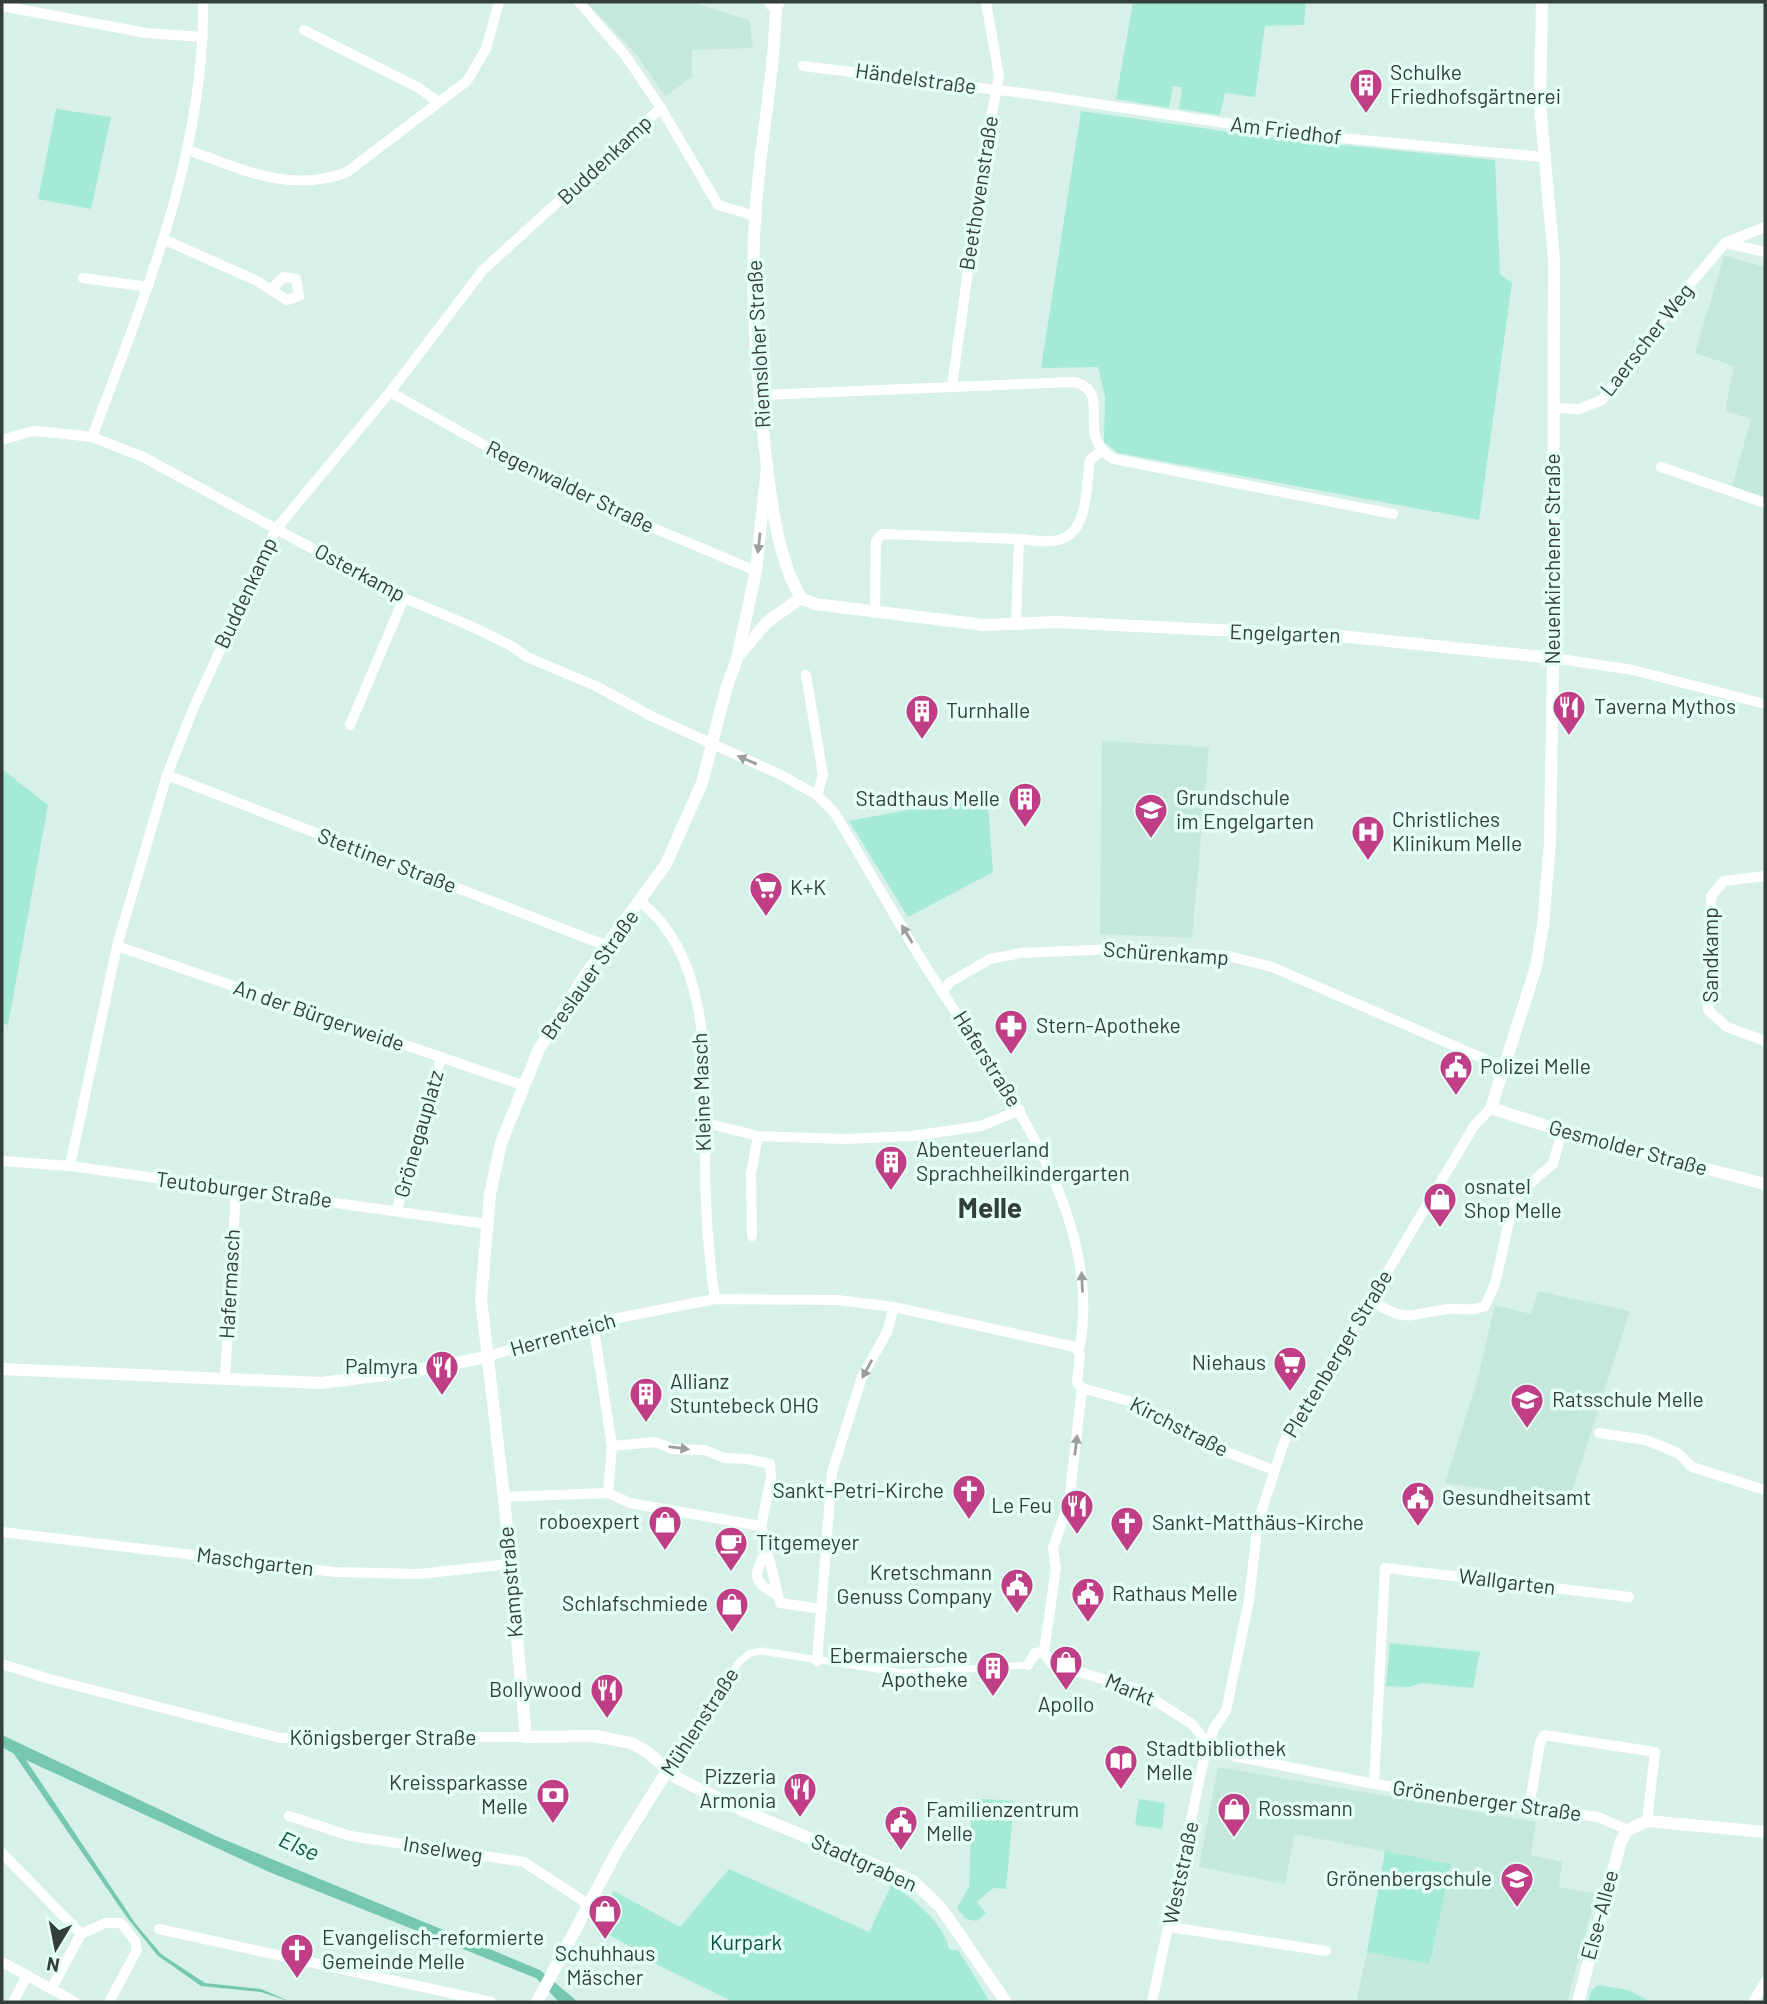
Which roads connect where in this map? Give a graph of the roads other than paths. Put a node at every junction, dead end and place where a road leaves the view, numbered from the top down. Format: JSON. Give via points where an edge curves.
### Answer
{"nodes":[{"id":1,"x":203,"y":2,"type":"edge"},
{"id":2,"x":499,"y":2,"type":"edge"},
{"id":3,"x":579,"y":2,"type":"edge"},
{"id":4,"x":775,"y":2,"type":"edge"},
{"id":5,"x":986,"y":2,"type":"edge"},
{"id":6,"x":1542,"y":2,"type":"edge"},
{"id":7,"x":2,"y":6,"type":"edge"},
{"id":8,"x":304,"y":30,"type":"dead end"},
{"id":9,"x":203,"y":37,"type":"junction"},
{"id":10,"x":803,"y":66,"type":"dead end"},
{"id":11,"x":996,"y":90,"type":"junction"},
{"id":12,"x":1030,"y":94,"type":"joint"},
{"id":13,"x":437,"y":101,"type":"junction"},
{"id":14,"x":661,"y":108,"type":"junction"},
{"id":15,"x":188,"y":150,"type":"junction"},
{"id":16,"x":1543,"y":156,"type":"junction"},
{"id":17,"x":755,"y":216,"type":"junction"},
{"id":18,"x":1765,"y":227,"type":"edge"},
{"id":19,"x":163,"y":239,"type":"junction"},
{"id":20,"x":1725,"y":243,"type":"junction"},
{"id":21,"x":1765,"y":253,"type":"edge"},
{"id":22,"x":83,"y":278,"type":"dead end"},
{"id":23,"x":148,"y":287,"type":"junction"},
{"id":24,"x":272,"y":289,"type":"dead end"},
{"id":25,"x":952,"y":386,"type":"junction"},
{"id":26,"x":390,"y":392,"type":"junction"},
{"id":27,"x":760,"y":395,"type":"junction"},
{"id":28,"x":1554,"y":408,"type":"junction"},
{"id":29,"x":92,"y":437,"type":"junction"},
{"id":30,"x":2,"y":440,"type":"edge"},
{"id":31,"x":1100,"y":452,"type":"junction"},
{"id":32,"x":767,"y":467,"type":"junction"},
{"id":33,"x":1661,"y":467,"type":"dead end"},
{"id":34,"x":1765,"y":503,"type":"edge"},
{"id":35,"x":1393,"y":514,"type":"dead end"},
{"id":36,"x":276,"y":529,"type":"junction"},
{"id":37,"x":1019,"y":539,"type":"junction"},
{"id":38,"x":756,"y":571,"type":"junction"},
{"id":39,"x":404,"y":598,"type":"junction"},
{"id":40,"x":801,"y":598,"type":"junction"},
{"id":41,"x":875,"y":612,"type":"junction"},
{"id":42,"x":1016,"y":625,"type":"junction"},
{"id":43,"x":1553,"y":658,"type":"junction"},
{"id":44,"x":737,"y":659,"type":"junction"},
{"id":45,"x":806,"y":675,"type":"dead end"},
{"id":46,"x":1765,"y":704,"type":"edge"},
{"id":47,"x":350,"y":725,"type":"dead end"},
{"id":48,"x":711,"y":745,"type":"junction"},
{"id":49,"x":167,"y":775,"type":"junction"},
{"id":50,"x":817,"y":795,"type":"junction"},
{"id":51,"x":1765,"y":876,"type":"edge"},
{"id":52,"x":641,"y":902,"type":"junction"},
{"id":53,"x":117,"y":946,"type":"junction"},
{"id":54,"x":607,"y":946,"type":"junction"},
{"id":55,"x":944,"y":990,"type":"junction"},
{"id":56,"x":1765,"y":1041,"type":"edge"},
{"id":57,"x":441,"y":1058,"type":"junction"},
{"id":58,"x":1503,"y":1067,"type":"junction"},
{"id":59,"x":522,"y":1085,"type":"junction"},
{"id":60,"x":1491,"y":1108,"type":"junction"},
{"id":61,"x":1020,"y":1110,"type":"junction"},
{"id":62,"x":706,"y":1123,"type":"junction"},
{"id":63,"x":1562,"y":1131,"type":"junction"},
{"id":64,"x":758,"y":1136,"type":"junction"},
{"id":65,"x":2,"y":1161,"type":"edge"},
{"id":66,"x":70,"y":1166,"type":"junction"},
{"id":67,"x":1765,"y":1184,"type":"edge"},
{"id":68,"x":236,"y":1190,"type":"junction"},
{"id":69,"x":397,"y":1209,"type":"junction"},
{"id":70,"x":486,"y":1224,"type":"junction"},
{"id":71,"x":752,"y":1236,"type":"dead end"},
{"id":72,"x":715,"y":1299,"type":"junction"},
{"id":73,"x":1370,"y":1301,"type":"junction"},
{"id":74,"x":894,"y":1307,"type":"junction"},
{"id":75,"x":593,"y":1323,"type":"junction"},
{"id":76,"x":1079,"y":1350,"type":"junction"},
{"id":77,"x":487,"y":1357,"type":"junction"},
{"id":78,"x":2,"y":1369,"type":"edge"},
{"id":79,"x":225,"y":1377,"type":"junction"},
{"id":80,"x":1083,"y":1388,"type":"junction"},
{"id":81,"x":496,"y":1427,"type":"joint"},
{"id":82,"x":1599,"y":1433,"type":"dead end"},
{"id":83,"x":612,"y":1446,"type":"junction"},
{"id":84,"x":1275,"y":1470,"type":"junction"},
{"id":85,"x":1765,"y":1490,"type":"edge"},
{"id":86,"x":608,"y":1493,"type":"junction"},
{"id":87,"x":504,"y":1497,"type":"junction"},
{"id":88,"x":761,"y":1526,"type":"junction"},
{"id":89,"x":2,"y":1532,"type":"edge"},
{"id":90,"x":767,"y":1551,"type":"junction"},
{"id":91,"x":509,"y":1564,"type":"junction"},
{"id":92,"x":777,"y":1595,"type":"junction"},
{"id":93,"x":1629,"y":1597,"type":"dead end"},
{"id":94,"x":822,"y":1609,"type":"junction"},
{"id":95,"x":1044,"y":1652,"type":"junction"},
{"id":96,"x":817,"y":1661,"type":"junction"},
{"id":97,"x":2,"y":1664,"type":"edge"},
{"id":98,"x":1028,"y":1665,"type":"joint"},
{"id":99,"x":526,"y":1737,"type":"junction"},
{"id":100,"x":1208,"y":1744,"type":"junction"},
{"id":101,"x":672,"y":1775,"type":"junction"},
{"id":102,"x":1374,"y":1784,"type":"junction"},
{"id":103,"x":1529,"y":1808,"type":"junction"},
{"id":104,"x":289,"y":1816,"type":"dead end"},
{"id":105,"x":1647,"y":1821,"type":"junction"},
{"id":106,"x":1628,"y":1830,"type":"junction"},
{"id":107,"x":1765,"y":1832,"type":"edge"},
{"id":108,"x":2,"y":1853,"type":"edge"},
{"id":109,"x":588,"y":1904,"type":"junction"},
{"id":110,"x":1170,"y":1927,"type":"junction"},
{"id":111,"x":159,"y":1929,"type":"dead end"},
{"id":112,"x":81,"y":1934,"type":"junction"},
{"id":113,"x":1326,"y":1951,"type":"dead end"},
{"id":114,"x":2,"y":1962,"type":"edge"},
{"id":115,"x":27,"y":1975,"type":"junction"},
{"id":116,"x":1765,"y":1982,"type":"edge"},
{"id":117,"x":51,"y":1989,"type":"junction"},
{"id":118,"x":538,"y":1999,"type":"edge"},
{"id":119,"x":13,"y":2002,"type":"edge"},
{"id":120,"x":75,"y":2002,"type":"edge"},
{"id":121,"x":109,"y":2002,"type":"edge"},
{"id":122,"x":491,"y":2002,"type":"edge"},
{"id":123,"x":1006,"y":2002,"type":"edge"},
{"id":124,"x":1152,"y":2002,"type":"edge"},
{"id":125,"x":1578,"y":2002,"type":"edge"},
{"id":126,"x":1753,"y":2002,"type":"edge"}],
"edges":[{"from":1,"to":9,"type":"street"},
{"from":2,"to":13,"type":"street","via":[[486,49],[467,81]]},
{"from":3,"to":14,"type":"street","via":[[625,55]]},
{"from":4,"to":17,"type":"street","name":"Riemsloher Straße","via":[[776,56]]},
{"from":5,"to":11,"type":"street","name":"Beethovenstraße","via":[[999,76]]},
{"from":6,"to":16,"type":"street","name":"Neuenkirchener Straße"},
{"from":7,"to":9,"type":"street","via":[[146,33]]},
{"from":8,"to":13,"type":"street"},
{"from":9,"to":15,"type":"street","via":[[200,90]]},
{"from":10,"to":11,"type":"street","name":"Händelstraße"},
{"from":11,"to":12,"type":"street","name":"Händelstraße"},
{"from":11,"to":25,"type":"street","name":"Beethovenstraße"},
{"from":12,"to":16,"type":"street","name":"Am Friedhof","via":[[1299,134]]},
{"from":13,"to":15,"type":"street","via":[[347,173],[329,179],[302,183],[266,179]]},
{"from":14,"to":17,"type":"street","via":[[718,205]]},
{"from":14,"to":26,"type":"street","name":"Buddenkamp","via":[[483,270]]},
{"from":15,"to":19,"type":"street"},
{"from":16,"to":28,"type":"street","name":"Neuenkirchener Straße","via":[[1553,246]]},
{"from":17,"to":27,"type":"street","name":"Riemsloher Straße","via":[[751,287]]},
{"from":18,"to":20,"type":"street","name":"Laerscher Weg"},
{"from":19,"to":23,"type":"street"},
{"from":19,"to":24,"type":"street"},
{"from":20,"to":21,"type":"street"},
{"from":20,"to":28,"type":"street","name":"Laerscher Weg","via":[[1602,400],[1579,409]]},
{"from":22,"to":23,"type":"street"},
{"from":23,"to":29,"type":"street"},
{"from":25,"to":27,"type":"street"},
{"from":25,"to":31,"type":"street","via":[[1084,385],[1092,393],[1095,442]]},
{"from":26,"to":36,"type":"street","name":"Buddenkamp"},
{"from":26,"to":38,"type":"street","name":"Regenwalder Straße","via":[[516,463]]},
{"from":27,"to":32,"type":"street","name":"Riemsloher Straße"},
{"from":28,"to":43,"type":"street","name":"Neuenkirchener Straße"},
{"from":29,"to":30,"type":"street","name":"Osterkamp","via":[[33,431]]},
{"from":29,"to":36,"type":"street","name":"Osterkamp","via":[[143,457]]},
{"from":31,"to":35,"type":"street","via":[[1114,459]]},
{"from":31,"to":37,"type":"street","via":[[1090,460],[1081,518],[1074,531],[1063,539]]},
{"from":32,"to":38,"type":"street","name":"Breslauer Straße","one_way":true},
{"from":32,"to":40,"type":"street","name":"Riemsloher Straße","via":[[787,573]]},
{"from":33,"to":34,"type":"street"},
{"from":36,"to":39,"type":"street","name":"Osterkamp"},
{"from":36,"to":49,"type":"street","name":"Buddenkamp"},
{"from":37,"to":41,"type":"street","via":[[882,534],[876,541]]},
{"from":37,"to":42,"type":"street"},
{"from":38,"to":44,"type":"street","name":"Breslauer Straße"},
{"from":39,"to":47,"type":"street"},
{"from":39,"to":48,"type":"street","name":"Osterkamp","via":[[596,686]]},
{"from":40,"to":41,"type":"street","name":"Engelgarten"},
{"from":40,"to":44,"type":"street","name":"Breslauer Straße","via":[[767,622]]},
{"from":41,"to":42,"type":"street","name":"Engelgarten"},
{"from":42,"to":43,"type":"street","name":"Engelgarten","via":[[1056,622],[1339,636]]},
{"from":43,"to":46,"type":"street","via":[[1633,670]]},
{"from":43,"to":58,"type":"street","name":"Neuenkirchener Straße","via":[[1543,925],[1536,967]]},
{"from":44,"to":48,"type":"street","name":"Breslauer Straße"},
{"from":45,"to":50,"type":"street","via":[[822,775]]},
{"from":50,"to":48,"type":"street","name":"Haferstraße","one_way":true},
{"from":48,"to":52,"type":"street","name":"Breslauer Straße","via":[[702,783],[679,839]]},
{"from":49,"to":53,"type":"street","name":"Buddenkamp"},
{"from":49,"to":54,"type":"street","name":"Stettiner Straße"},
{"from":55,"to":50,"type":"street","name":"Haferstraße","one_way":true,"via":[[834,812]]},
{"from":51,"to":56,"type":"street","name":"Sandkamp","via":[[1724,881],[1711,896],[1708,1010],[1727,1027]]},
{"from":52,"to":54,"type":"street","name":"Breslauer Straße"},
{"from":52,"to":62,"type":"street","name":"Kleine Masch","via":[[661,918],[674,937],[692,988],[702,1037]]},
{"from":53,"to":57,"type":"street","name":"An der Bürgerweide"},
{"from":53,"to":66,"type":"street","name":"Buddenkamp"},
{"from":54,"to":59,"type":"street","name":"Breslauer Straße","via":[[549,1031]]},
{"from":55,"to":58,"type":"street","name":"Schürenkamp","via":[[990,959],[1021,953],[1117,949],[1228,956],[1272,967]]},
{"from":55,"to":61,"type":"street","name":"Haferstraße"},
{"from":57,"to":59,"type":"street","name":"An der Bürgerweide"},
{"from":57,"to":69,"type":"street","name":"Grönegauplatz"},
{"from":58,"to":60,"type":"street","name":"Neuenkirchener Straße"},
{"from":59,"to":70,"type":"street","name":"Breslauer Straße","via":[[501,1143]]},
{"from":60,"to":63,"type":"street","name":"Gesmolder Straße"},
{"from":60,"to":73,"type":"street","name":"Plettenberger Straße","via":[[1474,1126]]},
{"from":61,"to":64,"type":"street","via":[[981,1126],[912,1136]]},
{"from":76,"to":61,"type":"street","name":"Haferstraße","one_way":true,"via":[[1083,1275],[1076,1237]]},
{"from":62,"to":64,"type":"street"},
{"from":62,"to":72,"type":"street","name":"Kleine Masch","via":[[707,1220]]},
{"from":63,"to":67,"type":"street","name":"Gesmolder Straße"},
{"from":63,"to":73,"type":"street","via":[[1553,1164],[1521,1191],[1512,1208],[1485,1306],[1413,1318]]},
{"from":64,"to":71,"type":"street","via":[[751,1174]]},
{"from":65,"to":66,"type":"street","name":"Teutoburger Straße"},
{"from":66,"to":68,"type":"street","name":"Teutoburger Straße"},
{"from":68,"to":69,"type":"street","name":"Teutoburger Straße"},
{"from":68,"to":79,"type":"street","name":"Hafermasch"},
{"from":69,"to":70,"type":"street","name":"Teutoburger Straße"},
{"from":70,"to":77,"type":"street","name":"Breslauer Straße","via":[[481,1299]]},
{"from":72,"to":74,"type":"street","name":"Herrenteich","via":[[837,1300]]},
{"from":72,"to":75,"type":"street","name":"Herrenteich"},
{"from":73,"to":84,"type":"street","name":"Plettenberger Straße","via":[[1295,1419]]},
{"from":74,"to":76,"type":"street","name":"Herrenteich"},
{"from":74,"to":94,"type":"street","one_way":true,"via":[[887,1332],[862,1377],[832,1472]]},
{"from":75,"to":77,"type":"street","name":"Herrenteich"},
{"from":75,"to":83,"type":"street"},
{"from":76,"to":80,"type":"street","via":[[1077,1382]]},
{"from":77,"to":79,"type":"street","name":"Herrenteich","via":[[408,1373],[321,1383]]},
{"from":77,"to":81,"type":"street","name":"Breslauer Straße"},
{"from":78,"to":79,"type":"street","name":"Herrenteich"},
{"from":80,"to":84,"type":"street","name":"Kirchstraße","via":[[1132,1402],[1224,1451]]},
{"from":95,"to":80,"type":"street","one_way":true,"via":[[1056,1568],[1053,1549],[1069,1502]]},
{"from":81,"to":87,"type":"street","name":"Kampstraße"},
{"from":82,"to":85,"type":"street","via":[[1646,1440],[1678,1453],[1692,1467]]},
{"from":83,"to":86,"type":"street"},
{"from":83,"to":88,"type":"street","one_way":true,"via":[[655,1442],[770,1464],[769,1497]]},
{"from":84,"to":100,"type":"street","name":"Plettenberger Straße","via":[[1258,1522],[1250,1600],[1226,1711]]},
{"from":86,"to":87,"type":"street"},
{"from":86,"to":88,"type":"street","via":[[630,1503]]},
{"from":87,"to":91,"type":"street","name":"Kampstraße"},
{"from":88,"to":90,"type":"street"},
{"from":89,"to":91,"type":"street","name":"Maschgarten","via":[[335,1572],[419,1574]]},
{"from":90,"to":92,"type":"street"},
{"from":90,"to":92,"type":"street","via":[[756,1578]]},
{"from":91,"to":99,"type":"street","name":"Kampstraße"},
{"from":92,"to":94,"type":"street","via":[[780,1603]]},
{"from":93,"to":102,"type":"street","name":"Wallgarten","via":[[1385,1568]]},
{"from":94,"to":96,"type":"street"},
{"from":95,"to":98,"type":"street","via":[[1035,1653]]},
{"from":95,"to":100,"type":"street","name":"Markt","via":[[1052,1664],[1137,1689],[1192,1724]]},
{"from":96,"to":98,"type":"street","name":"Mühlenstraße","via":[[904,1673]]},
{"from":96,"to":101,"type":"street","name":"Mühlenstraße","via":[[761,1651],[738,1662]]},
{"from":97,"to":99,"type":"street","name":"Königsberger Straße","via":[[280,1738]]},
{"from":99,"to":101,"type":"street","name":"Königsberger Straße","via":[[622,1740],[646,1751]]},
{"from":100,"to":102,"type":"street","name":"Grönenberger Straße","via":[[1234,1756]]},
{"from":100,"to":110,"type":"street","name":"Weststraße"},
{"from":101,"to":109,"type":"street","name":"Mühlenstraße"},
{"from":101,"to":123,"type":"street","name":"Stadtgraben","via":[[753,1815],[913,1881],[941,1908]]},
{"from":102,"to":103,"type":"street","name":"Grönenberger Straße"},
{"from":103,"to":105,"type":"street","via":[[1544,1735],[1655,1752]]},
{"from":103,"to":106,"type":"street","name":"Grönenberger Straße","via":[[1598,1816]]},
{"from":104,"to":109,"type":"street","name":"Inselweg","via":[[350,1836],[524,1862]]},
{"from":105,"to":106,"type":"street"},
{"from":105,"to":107,"type":"street"},
{"from":106,"to":125,"type":"street","name":"Else-Allee","via":[[1620,1841]]},
{"from":108,"to":112,"type":"street"},
{"from":109,"to":118,"type":"street","name":"Mühlenstraße"},
{"from":110,"to":113,"type":"street"},
{"from":110,"to":124,"type":"street","name":"Weststraße"},
{"from":111,"to":122,"type":"street"},
{"from":112,"to":117,"type":"street"},
{"from":112,"to":121,"type":"street","via":[[105,1923],[121,1923],[135,1941],[137,1950]]},
{"from":114,"to":115,"type":"street"},
{"from":115,"to":117,"type":"street"},
{"from":115,"to":119,"type":"street"},
{"from":116,"to":126,"type":"street"},
{"from":117,"to":120,"type":"street"}]}
